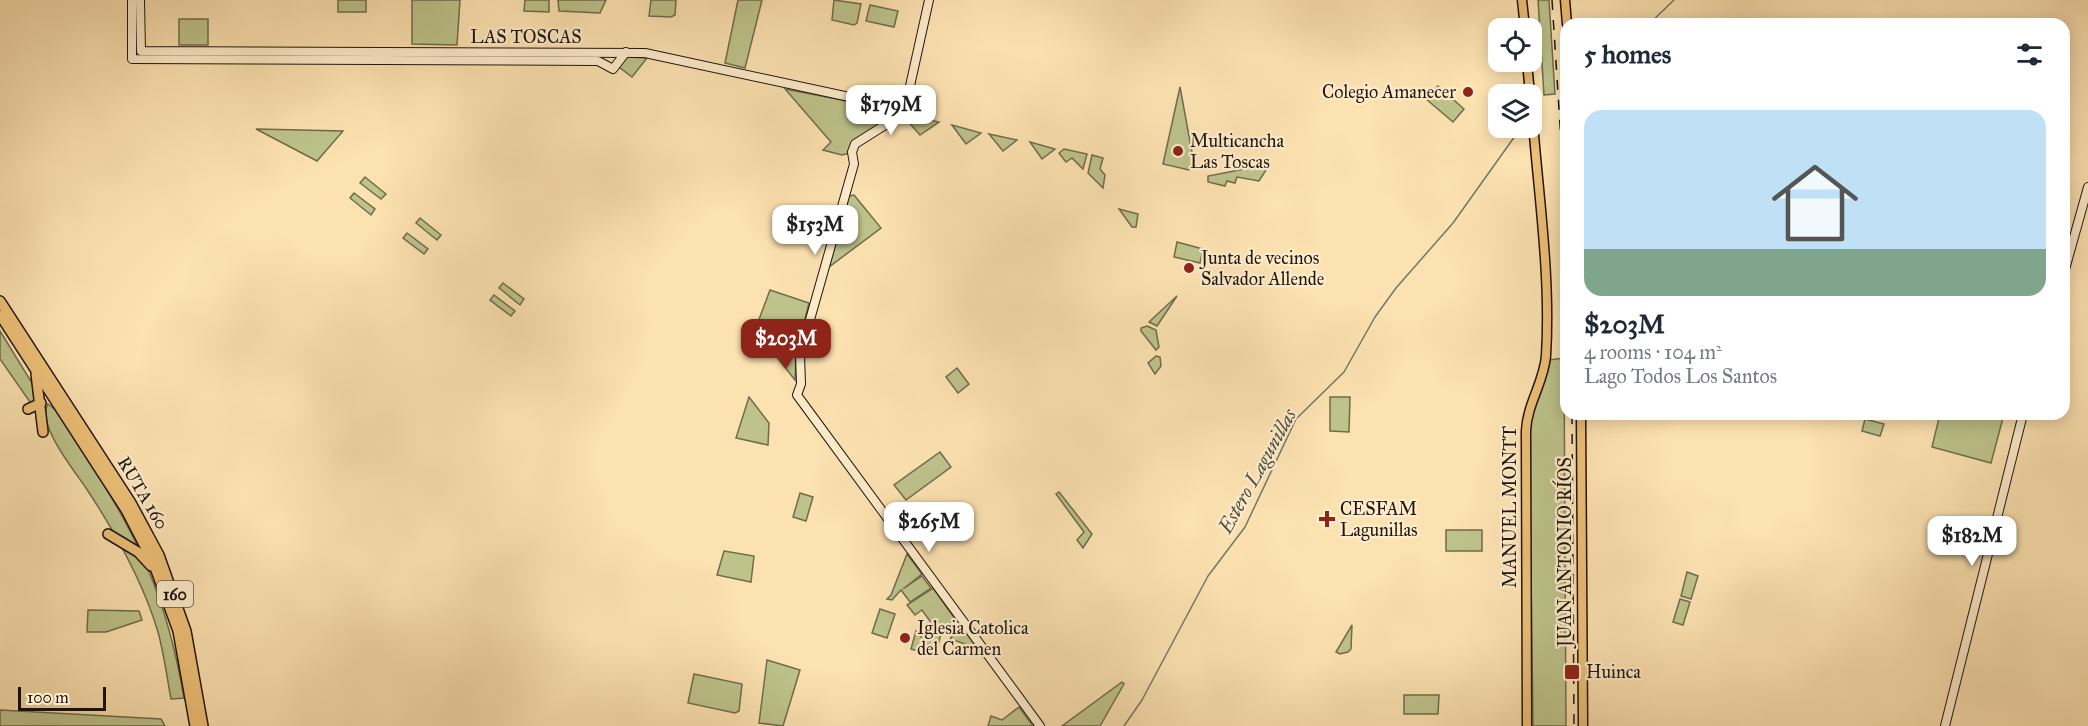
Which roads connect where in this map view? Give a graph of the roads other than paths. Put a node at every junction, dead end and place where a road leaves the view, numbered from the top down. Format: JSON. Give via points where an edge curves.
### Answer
{"nodes":[{"id":1,"x":132,"y":0,"type":"edge"},
{"id":2,"x":140,"y":0,"type":"edge"},
{"id":3,"x":928,"y":0,"type":"edge"},
{"id":4,"x":1522,"y":0,"type":"edge"},
{"id":5,"x":1564,"y":0,"type":"edge"},
{"id":6,"x":1524,"y":18,"type":"edge"},
{"id":7,"x":1566,"y":18,"type":"edge"},
{"id":8,"x":626,"y":52,"type":"junction"},
{"id":9,"x":905,"y":109,"type":"junction"},
{"id":10,"x":1534,"y":138,"type":"edge"},
{"id":11,"x":2088,"y":187,"type":"edge"},
{"id":12,"x":2070,"y":252,"type":"edge"},
{"id":13,"x":0,"y":301,"type":"edge"},
{"id":14,"x":0,"y":315,"type":"edge"},
{"id":15,"x":33,"y":366,"type":"junction"},
{"id":16,"x":41,"y":403,"type":"junction"},
{"id":17,"x":28,"y":409,"type":"dead end"},
{"id":18,"x":1581,"y":420,"type":"edge"},
{"id":19,"x":2022,"y":420,"type":"edge"},
{"id":20,"x":43,"y":432,"type":"dead end"},
{"id":21,"x":108,"y":534,"type":"dead end"},
{"id":22,"x":159,"y":576,"type":"junction"},
{"id":23,"x":195,"y":726,"type":"edge"},
{"id":24,"x":203,"y":726,"type":"edge"},
{"id":25,"x":1040,"y":726,"type":"edge"},
{"id":26,"x":1527,"y":726,"type":"edge"},
{"id":27,"x":1583,"y":726,"type":"edge"},
{"id":28,"x":1945,"y":726,"type":"edge"}],
"edges":[{"from":1,"to":8,"type":"street","name":"LAS TOSCAS","via":[[132,59],[598,61],[613,69]]},
{"from":2,"to":8,"type":"street","name":"LAS TOSCAS","via":[[141,51]]},
{"from":3,"to":9,"type":"street"},
{"from":4,"to":6,"type":"main road"},
{"from":5,"to":7,"type":"main road"},
{"from":8,"to":9,"type":"street","name":"LAS TOSCAS","via":[[653,54]]},
{"from":9,"to":25,"type":"street","via":[[854,145],[854,161],[800,355],[801,384],[797,395]]},
{"from":10,"to":26,"type":"main road","name":"MANUEL MONTT","via":[[1546,340],[1544,367],[1526,431]]},
{"from":11,"to":12,"type":"street"},
{"from":13,"to":24,"type":"highway","name":"RUTA 160","number":"160","via":[[131,503],[159,555],[186,631]]},
{"from":14,"to":15,"type":"highway","name":"RUTA 160","number":"160"},
{"from":15,"to":16,"type":"highway"},
{"from":15,"to":22,"type":"highway","name":"RUTA 160","number":"160","via":[[126,510]]},
{"from":16,"to":17,"type":"highway"},
{"from":16,"to":20,"type":"highway"},
{"from":18,"to":27,"type":"main road","name":"JUAN ANTONIO RÍOS"},
{"from":19,"to":28,"type":"street"},
{"from":21,"to":22,"type":"highway","via":[[142,555]]},
{"from":22,"to":23,"type":"highway","name":"RUTA 160","number":"160","via":[[182,649]]}]}
